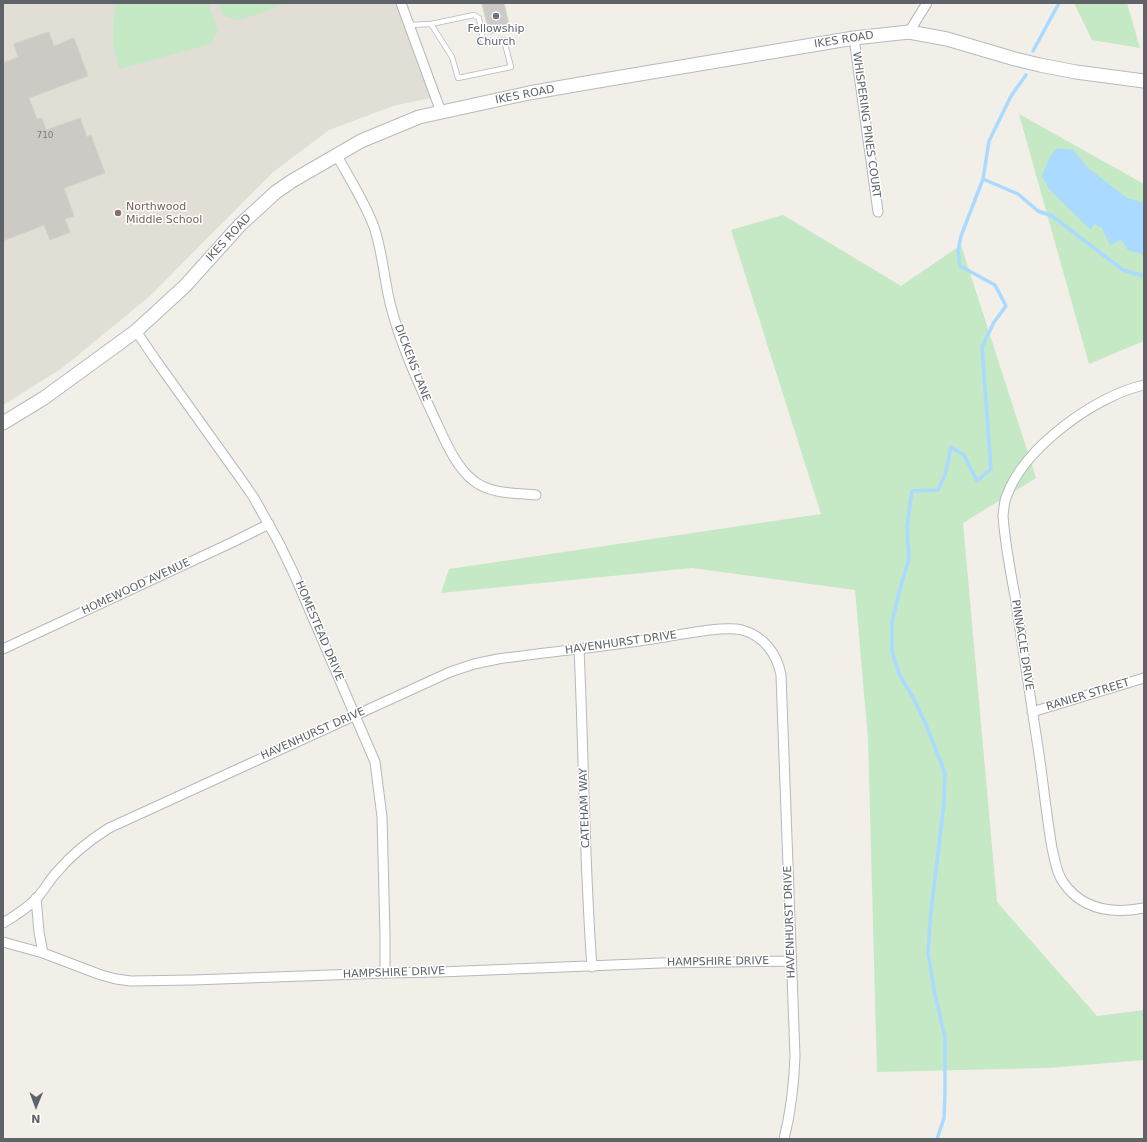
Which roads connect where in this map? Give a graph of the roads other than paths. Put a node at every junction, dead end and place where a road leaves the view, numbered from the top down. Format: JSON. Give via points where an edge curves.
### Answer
{"nodes":[{"id":1,"x":401,"y":3,"type":"edge"},
{"id":2,"x":927,"y":3,"type":"edge"},
{"id":3,"x":431,"y":24,"type":"junction"},
{"id":4,"x":409,"y":25,"type":"junction"},
{"id":5,"x":910,"y":32,"type":"junction"},
{"id":6,"x":854,"y":38,"type":"junction"},
{"id":7,"x":1144,"y":81,"type":"edge"},
{"id":8,"x":441,"y":112,"type":"junction"},
{"id":9,"x":336,"y":154,"type":"junction"},
{"id":10,"x":878,"y":212,"type":"dead end"},
{"id":11,"x":136,"y":330,"type":"junction"},
{"id":12,"x":1144,"y":385,"type":"edge"},
{"id":13,"x":3,"y":423,"type":"edge"},
{"id":14,"x":536,"y":495,"type":"dead end"},
{"id":15,"x":268,"y":524,"type":"junction"},
{"id":16,"x":3,"y":649,"type":"edge"},
{"id":17,"x":579,"y":649,"type":"junction"},
{"id":18,"x":1144,"y":678,"type":"edge"},
{"id":19,"x":1032,"y":712,"type":"junction"},
{"id":20,"x":355,"y":716,"type":"junction"},
{"id":21,"x":36,"y":898,"type":"junction"},
{"id":22,"x":1144,"y":908,"type":"edge"},
{"id":23,"x":3,"y":923,"type":"edge"},
{"id":24,"x":3,"y":942,"type":"edge"},
{"id":25,"x":44,"y":953,"type":"junction"},
{"id":26,"x":791,"y":961,"type":"junction"},
{"id":27,"x":592,"y":967,"type":"junction"},
{"id":28,"x":385,"y":973,"type":"junction"},
{"id":29,"x":784,"y":1139,"type":"edge"}],
"edges":[{"from":1,"to":4,"type":"street"},
{"from":2,"to":5,"type":"street"},
{"from":3,"to":3,"type":"lane","via":[[452,57],[458,78],[511,67],[504,40],[483,40],[479,18],[474,15]]},
{"from":3,"to":4,"type":"lane"},
{"from":4,"to":8,"type":"street"},
{"from":5,"to":6,"type":"street","name":"IKES ROAD"},
{"from":5,"to":7,"type":"street","name":"IKES ROAD","via":[[947,39],[1040,65]]},
{"from":6,"to":8,"type":"street","name":"IKES ROAD","via":[[543,91]]},
{"from":6,"to":10,"type":"street","name":"WHISPERING PINES COURT"},
{"from":8,"to":9,"type":"street","name":"IKES ROAD","via":[[395,126]]},
{"from":9,"to":11,"type":"street","name":"IKES ROAD","via":[[292,181],[260,206],[184,286]]},
{"from":9,"to":14,"type":"street","name":"DICKENS LANE","via":[[374,227],[391,307],[403,346],[441,432],[458,463],[466,474],[483,486]]},
{"from":11,"to":13,"type":"street","name":"IKES ROAD","via":[[44,398]]},
{"from":11,"to":15,"type":"street","name":"HOMESTEAD DRIVE","via":[[243,482]]},
{"from":12,"to":19,"type":"street","name":"PINNACLE DRIVE","via":[[1089,409],[1046,441],[1016,477],[1007,495],[1004,525]]},
{"from":15,"to":16,"type":"street","name":"HOMEWOOD AVENUE"},
{"from":15,"to":20,"type":"street","name":"HOMESTEAD DRIVE","via":[[294,574]]},
{"from":17,"to":20,"type":"street","name":"HAVENHURST DRIVE","via":[[474,664],[450,672]]},
{"from":17,"to":26,"type":"street","name":"HAVENHURST DRIVE","via":[[725,629],[742,630],[754,635],[761,639],[776,657],[781,676]]},
{"from":17,"to":27,"type":"street","name":"CATEHAM WAY"},
{"from":18,"to":19,"type":"street","name":"RANIER STREET"},
{"from":19,"to":22,"type":"street","name":"PINNACLE DRIVE","via":[[1049,832],[1056,867],[1062,881],[1076,897],[1095,907],[1111,910]]},
{"from":20,"to":21,"type":"street","name":"HAVENHURST DRIVE","via":[[109,828],[73,855]]},
{"from":20,"to":28,"type":"street","name":"HOMESTEAD DRIVE","via":[[375,762],[377,773],[382,817]]},
{"from":21,"to":23,"type":"street","name":"HAVENHURST DRIVE","via":[[22,912]]},
{"from":21,"to":25,"type":"street"},
{"from":24,"to":25,"type":"street","name":"HAMPSHIRE DRIVE"},
{"from":25,"to":28,"type":"street","name":"HAMPSHIRE DRIVE","via":[[101,975],[131,981]]},
{"from":26,"to":27,"type":"street","name":"HAMPSHIRE DRIVE"},
{"from":26,"to":29,"type":"street","name":"HAVENHURST DRIVE","via":[[794,1086]]},
{"from":27,"to":28,"type":"street","name":"HAMPSHIRE DRIVE"}]}
